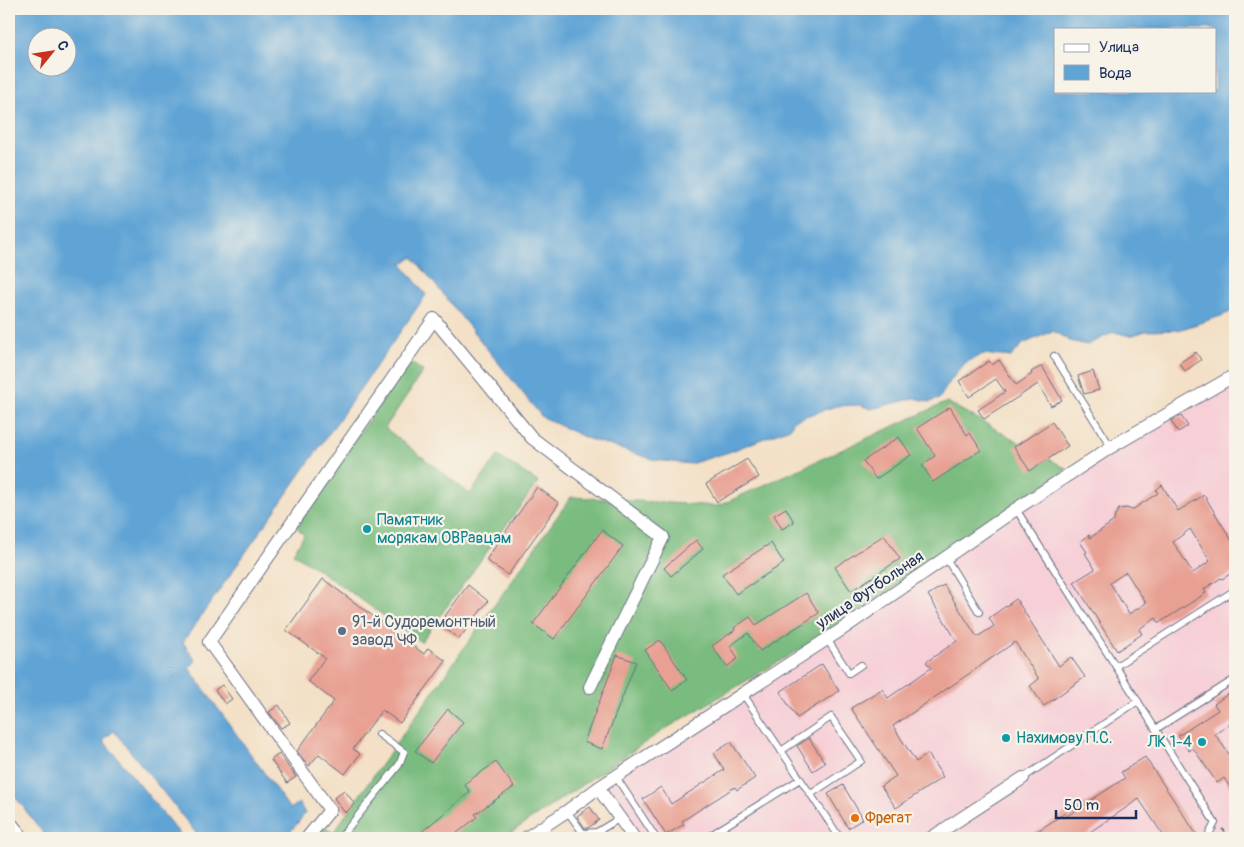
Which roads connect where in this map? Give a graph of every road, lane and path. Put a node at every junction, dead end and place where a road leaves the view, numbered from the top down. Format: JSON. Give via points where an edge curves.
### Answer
{"nodes":[{"id":1,"x":1054,"y":356,"type":"dead end"},
{"id":2,"x":1235,"y":375,"type":"edge"},
{"id":3,"x":1110,"y":448,"type":"junction"},
{"id":4,"x":1016,"y":509,"type":"junction"},
{"id":5,"x":946,"y":558,"type":"junction"},
{"id":6,"x":1235,"y":590,"type":"edge"},
{"id":7,"x":979,"y":612,"type":"dead end"},
{"id":8,"x":827,"y":639,"type":"junction"},
{"id":9,"x":861,"y":666,"type":"dead end"},
{"id":10,"x":1116,"y":666,"type":"junction"},
{"id":11,"x":1235,"y":680,"type":"edge"},
{"id":12,"x":590,"y":687,"type":"dead end"},
{"id":13,"x":743,"y":694,"type":"junction"},
{"id":14,"x":1138,"y":701,"type":"junction"},
{"id":15,"x":1156,"y":729,"type":"junction"},
{"id":16,"x":378,"y":734,"type":"dead end"},
{"id":17,"x":781,"y":751,"type":"junction"},
{"id":18,"x":616,"y":777,"type":"junction"},
{"id":19,"x":800,"y":778,"type":"junction"},
{"id":20,"x":1023,"y":778,"type":"joint"},
{"id":21,"x":598,"y":788,"type":"junction"},
{"id":22,"x":811,"y":794,"type":"junction"},
{"id":23,"x":567,"y":811,"type":"junction"},
{"id":24,"x":620,"y":818,"type":"junction"},
{"id":25,"x":9,"y":821,"type":"edge"},
{"id":26,"x":1214,"y":823,"type":"junction"},
{"id":27,"x":23,"y":838,"type":"edge"},
{"id":28,"x":307,"y":838,"type":"edge"},
{"id":29,"x":340,"y":838,"type":"edge"},
{"id":30,"x":526,"y":838,"type":"edge"},
{"id":31,"x":634,"y":838,"type":"edge"},
{"id":32,"x":656,"y":838,"type":"edge"},
{"id":33,"x":706,"y":838,"type":"edge"},
{"id":34,"x":840,"y":838,"type":"edge"},
{"id":35,"x":931,"y":838,"type":"edge"},
{"id":36,"x":1207,"y":838,"type":"edge"},
{"id":37,"x":1234,"y":838,"type":"edge"}],
"edges":[{"from":1,"to":3,"type":"lane"},
{"from":2,"to":3,"type":"street","name":"улица Футбольная"},
{"from":3,"to":4,"type":"street","name":"улица Футбольная"},
{"from":4,"to":5,"type":"street","name":"улица Футбольная"},
{"from":4,"to":10,"type":"lane"},
{"from":5,"to":7,"type":"lane"},
{"from":5,"to":8,"type":"street","name":"улица Футбольная"},
{"from":6,"to":10,"type":"lane"},
{"from":8,"to":9,"type":"lane","via":[[849,673]]},
{"from":8,"to":13,"type":"street","name":"улица Футбольная"},
{"from":10,"to":14,"type":"lane"},
{"from":11,"to":15,"type":"lane"},
{"from":12,"to":28,"type":"street","via":[[664,537],[532,438],[434,319],[208,642],[330,810]]},
{"from":13,"to":17,"type":"lane"},
{"from":13,"to":18,"type":"street","name":"улица Футбольная"},
{"from":14,"to":15,"type":"lane"},
{"from":14,"to":20,"type":"lane"},
{"from":15,"to":26,"type":"lane"},
{"from":16,"to":29,"type":"lane","via":[[404,752],[399,765]]},
{"from":17,"to":19,"type":"lane"},
{"from":17,"to":22,"type":"lane","via":[[831,717],[861,761]]},
{"from":18,"to":21,"type":"street","name":"улица Футбольная"},
{"from":18,"to":32,"type":"lane"},
{"from":19,"to":22,"type":"lane"},
{"from":19,"to":33,"type":"lane"},
{"from":20,"to":35,"type":"street"},
{"from":21,"to":23,"type":"street","name":"улица Футбольная"},
{"from":21,"to":24,"type":"street"},
{"from":22,"to":34,"type":"lane"},
{"from":23,"to":24,"type":"lane","via":[[583,832],[597,832]]},
{"from":23,"to":30,"type":"street","name":"улица Футбольная"},
{"from":24,"to":31,"type":"street"},
{"from":25,"to":27,"type":"street"},
{"from":26,"to":36,"type":"lane"},
{"from":26,"to":37,"type":"path"}]}
